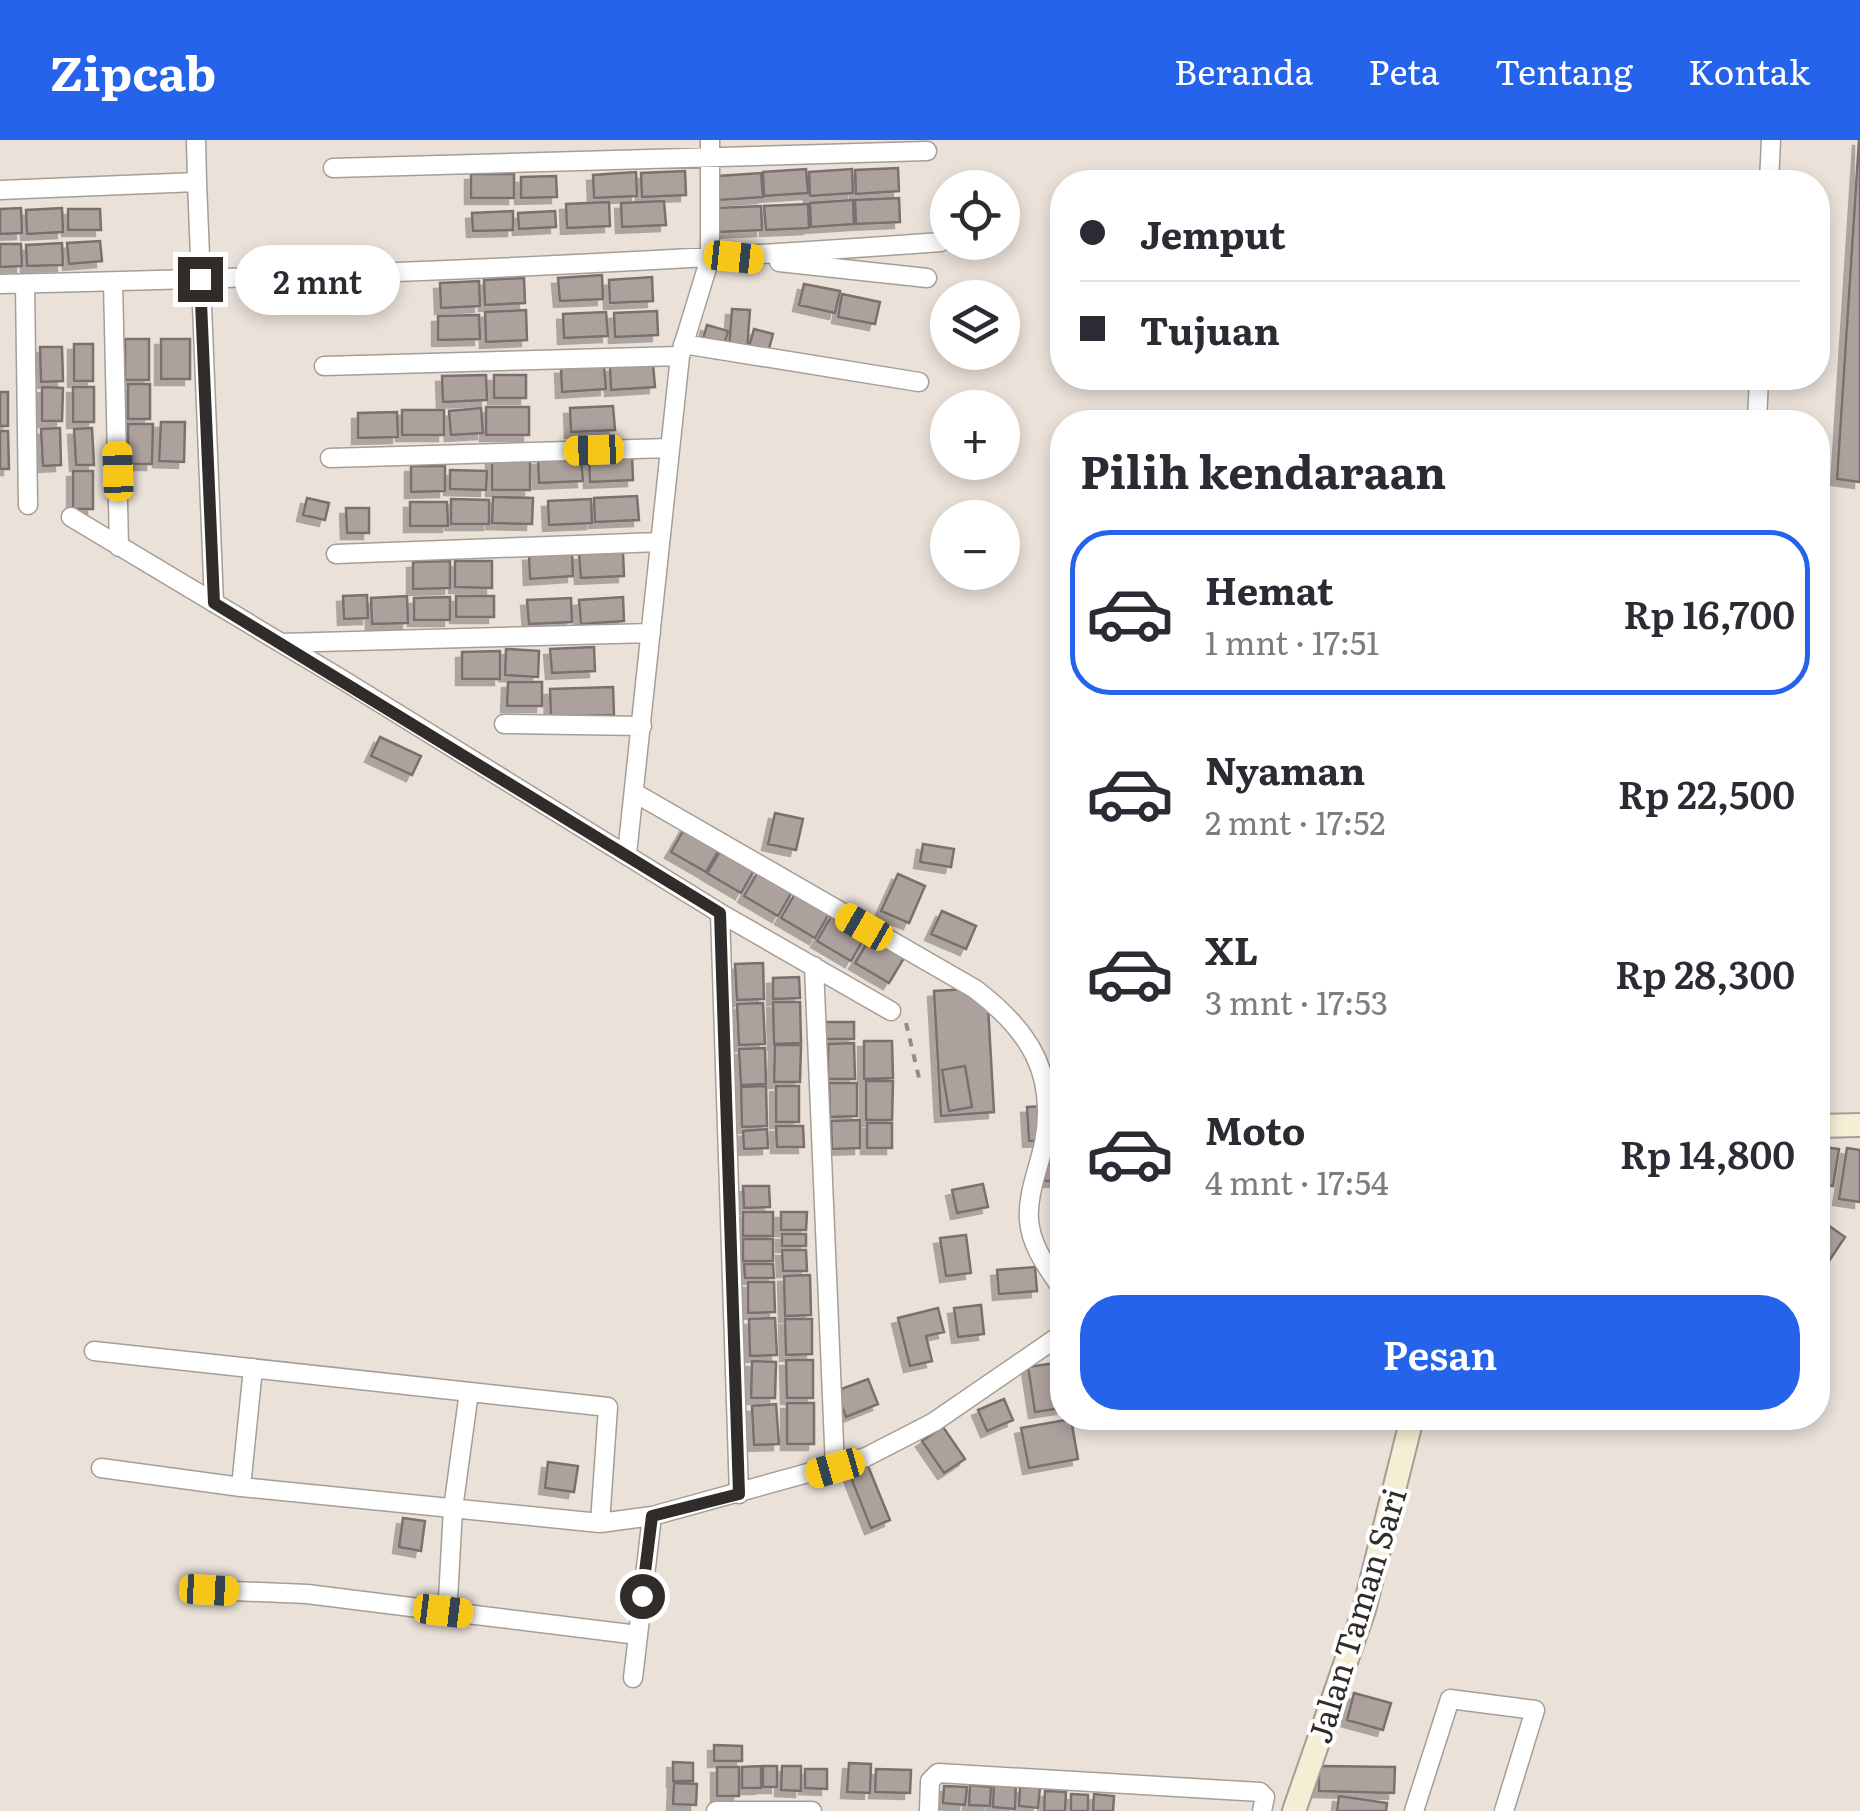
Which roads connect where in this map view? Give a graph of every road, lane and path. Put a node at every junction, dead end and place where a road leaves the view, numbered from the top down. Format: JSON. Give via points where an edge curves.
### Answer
{"nodes":[{"id":1,"x":196,"y":140,"type":"edge"},
{"id":2,"x":1771,"y":140,"type":"edge"},
{"id":3,"x":711,"y":149,"type":"edge"},
{"id":4,"x":927,"y":151,"type":"dead end"},
{"id":5,"x":333,"y":168,"type":"dead end"},
{"id":6,"x":1770,"y":170,"type":"edge"},
{"id":7,"x":196,"y":182,"type":"junction"},
{"id":8,"x":0,"y":190,"type":"edge"},
{"id":9,"x":930,"y":243,"type":"edge"},
{"id":10,"x":734,"y":257,"type":"junction"},
{"id":11,"x":710,"y":258,"type":"junction"},
{"id":12,"x":928,"y":278,"type":"dead end"},
{"id":13,"x":200,"y":279,"type":"junction"},
{"id":14,"x":113,"y":282,"type":"junction"},
{"id":15,"x":0,"y":284,"type":"edge"},
{"id":16,"x":25,"y":284,"type":"junction"},
{"id":17,"x":681,"y":350,"type":"junction"},
{"id":18,"x":324,"y":366,"type":"dead end"},
{"id":19,"x":919,"y":382,"type":"dead end"},
{"id":20,"x":670,"y":448,"type":"junction"},
{"id":21,"x":330,"y":458,"type":"dead end"},
{"id":22,"x":28,"y":505,"type":"dead end"},
{"id":23,"x":71,"y":517,"type":"dead end"},
{"id":24,"x":660,"y":542,"type":"junction"},
{"id":25,"x":120,"y":546,"type":"junction"},
{"id":26,"x":336,"y":554,"type":"dead end"},
{"id":27,"x":214,"y":603,"type":"junction"},
{"id":28,"x":650,"y":632,"type":"junction"},
{"id":29,"x":280,"y":643,"type":"junction"},
{"id":30,"x":504,"y":724,"type":"dead end"},
{"id":31,"x":642,"y":726,"type":"junction"},
{"id":32,"x":635,"y":793,"type":"junction"},
{"id":33,"x":627,"y":854,"type":"junction"},
{"id":34,"x":720,"y":913,"type":"junction"},
{"id":35,"x":814,"y":966,"type":"junction"},
{"id":36,"x":891,"y":1010,"type":"joint"},
{"id":37,"x":920,"y":1082,"type":"dead end"},
{"id":38,"x":1830,"y":1126,"type":"edge"},
{"id":39,"x":1860,"y":1126,"type":"edge"},
{"id":40,"x":1050,"y":1272,"type":"edge"},
{"id":41,"x":1050,"y":1342,"type":"edge"},
{"id":42,"x":94,"y":1351,"type":"dead end"},
{"id":43,"x":254,"y":1368,"type":"junction"},
{"id":44,"x":469,"y":1392,"type":"junction"},
{"id":45,"x":1409,"y":1430,"type":"edge"},
{"id":46,"x":101,"y":1468,"type":"dead end"},
{"id":47,"x":835,"y":1468,"type":"junction"},
{"id":48,"x":240,"y":1487,"type":"junction"},
{"id":49,"x":739,"y":1494,"type":"junction"},
{"id":50,"x":453,"y":1509,"type":"junction"},
{"id":51,"x":652,"y":1516,"type":"junction"},
{"id":52,"x":600,"y":1523,"type":"junction"},
{"id":53,"x":209,"y":1590,"type":"dead end"},
{"id":54,"x":443,"y":1611,"type":"junction"},
{"id":55,"x":638,"y":1636,"type":"junction"},
{"id":56,"x":633,"y":1678,"type":"dead end"},
{"id":57,"x":716,"y":1811,"type":"edge"},
{"id":58,"x":795,"y":1811,"type":"edge"},
{"id":59,"x":812,"y":1811,"type":"edge"},
{"id":60,"x":929,"y":1811,"type":"edge"},
{"id":61,"x":1262,"y":1811,"type":"edge"},
{"id":62,"x":1294,"y":1811,"type":"edge"},
{"id":63,"x":1414,"y":1811,"type":"edge"},
{"id":64,"x":1504,"y":1811,"type":"edge"}],
"edges":[{"from":1,"to":7,"type":"street"},
{"from":2,"to":6,"type":"street"},
{"from":3,"to":4,"type":"street"},
{"from":3,"to":5,"type":"street"},
{"from":3,"to":11,"type":"street"},
{"from":7,"to":8,"type":"street"},
{"from":7,"to":13,"type":"street"},
{"from":9,"to":10,"type":"street"},
{"from":10,"to":11,"type":"street"},
{"from":10,"to":12,"type":"street"},
{"from":11,"to":13,"type":"street"},
{"from":11,"to":17,"type":"street"},
{"from":13,"to":14,"type":"street"},
{"from":13,"to":27,"type":"street"},
{"from":14,"to":16,"type":"street"},
{"from":14,"to":25,"type":"street"},
{"from":15,"to":16,"type":"street"},
{"from":16,"to":22,"type":"street"},
{"from":17,"to":18,"type":"street"},
{"from":17,"to":19,"type":"street"},
{"from":17,"to":20,"type":"street"},
{"from":20,"to":21,"type":"street"},
{"from":20,"to":24,"type":"street"},
{"from":23,"to":25,"type":"street"},
{"from":24,"to":26,"type":"street"},
{"from":24,"to":28,"type":"street"},
{"from":25,"to":27,"type":"street"},
{"from":27,"to":29,"type":"street"},
{"from":28,"to":29,"type":"street"},
{"from":28,"to":31,"type":"street"},
{"from":29,"to":33,"type":"street"},
{"from":30,"to":31,"type":"street"},
{"from":31,"to":32,"type":"street"},
{"from":32,"to":33,"type":"street"},
{"from":32,"to":40,"type":"street","via":[[976,989],[1017,1024],[1042,1070],[1044,1144],[1028,1219]]},
{"from":33,"to":34,"type":"street"},
{"from":34,"to":35,"type":"street"},
{"from":34,"to":49,"type":"street"},
{"from":35,"to":36,"type":"street"},
{"from":35,"to":47,"type":"street"},
{"from":36,"to":37,"type":"path","via":[[909,1026]]},
{"from":38,"to":39,"type":"street"},
{"from":41,"to":47,"type":"street","via":[[903,1440]]},
{"from":42,"to":43,"type":"street"},
{"from":43,"to":44,"type":"street"},
{"from":43,"to":48,"type":"street"},
{"from":44,"to":50,"type":"street"},
{"from":44,"to":52,"type":"street","via":[[608,1408]]},
{"from":45,"to":62,"type":"street","name":"Jalan Taman Sari","via":[[1364,1610]]},
{"from":46,"to":48,"type":"street"},
{"from":47,"to":49,"type":"street"},
{"from":48,"to":50,"type":"street"},
{"from":49,"to":51,"type":"street"},
{"from":50,"to":52,"type":"street"},
{"from":50,"to":54,"type":"street"},
{"from":51,"to":52,"type":"street"},
{"from":51,"to":55,"type":"street"},
{"from":53,"to":54,"type":"street"},
{"from":54,"to":55,"type":"street"},
{"from":55,"to":56,"type":"street"},
{"from":57,"to":58,"type":"street"},
{"from":58,"to":59,"type":"street"},
{"from":60,"to":61,"type":"street","via":[[930,1781],[938,1773],[1260,1792]]},
{"from":63,"to":64,"type":"street","via":[[1450,1699],[1535,1710]]}]}
